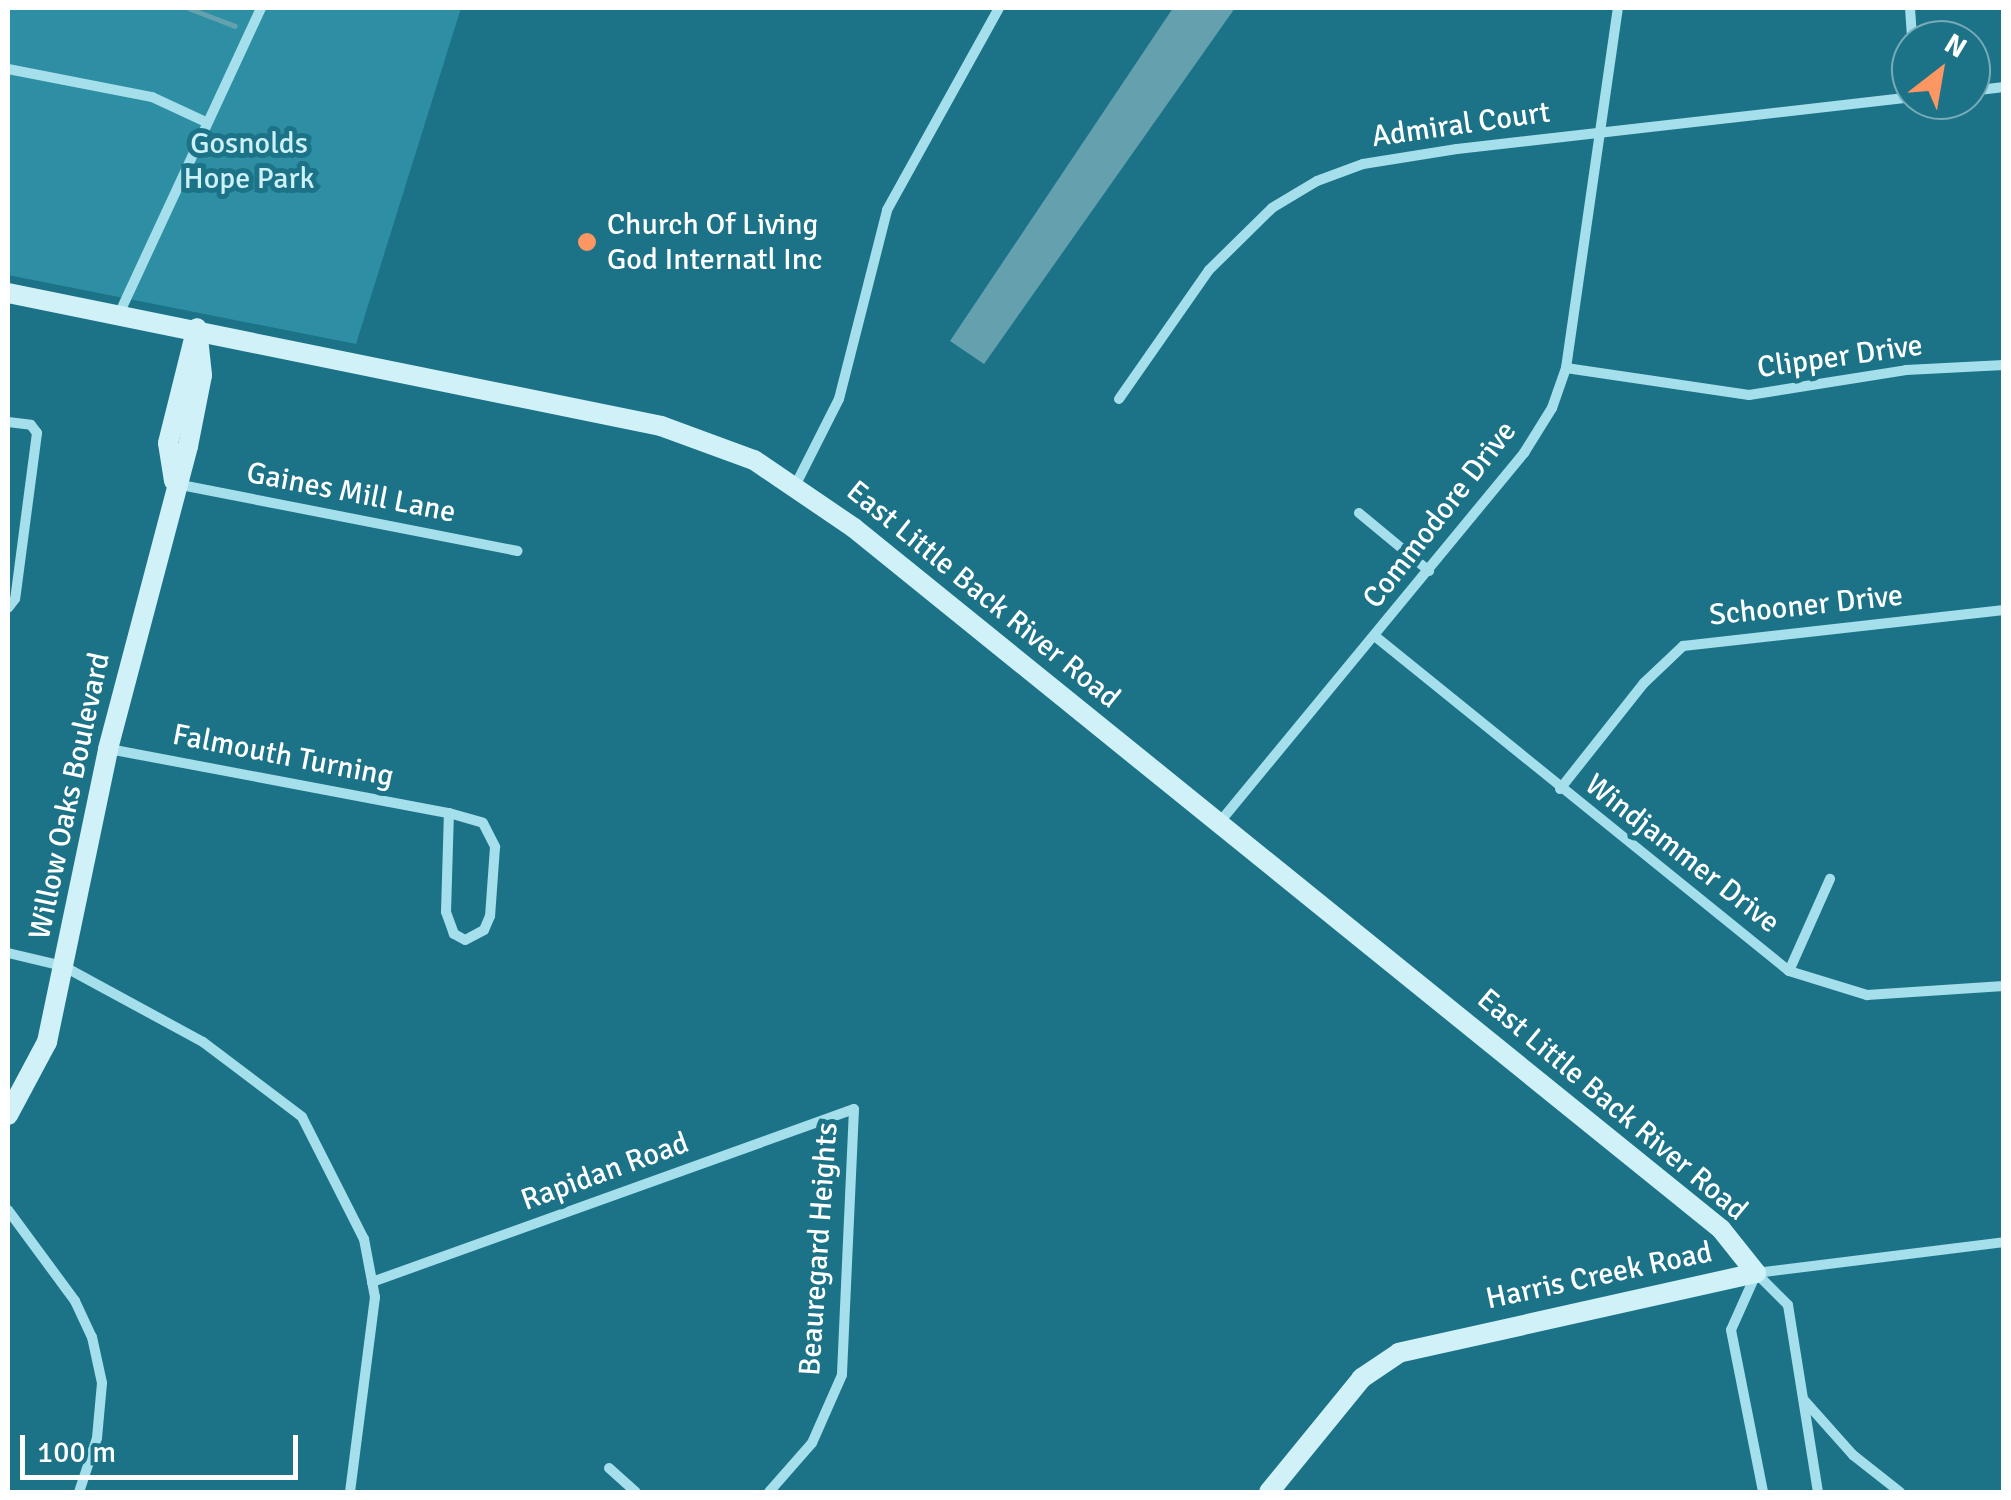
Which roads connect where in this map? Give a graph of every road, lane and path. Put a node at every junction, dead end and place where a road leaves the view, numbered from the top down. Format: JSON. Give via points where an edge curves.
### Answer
{"nodes":[{"id":1,"x":261,"y":8,"type":"edge"},
{"id":2,"x":999,"y":8,"type":"edge"},
{"id":3,"x":1618,"y":8,"type":"edge"},
{"id":4,"x":8,"y":70,"type":"edge"},
{"id":5,"x":1891,"y":100,"type":"edge"},
{"id":6,"x":206,"y":122,"type":"junction"},
{"id":7,"x":1600,"y":132,"type":"junction"},
{"id":8,"x":8,"y":293,"type":"edge"},
{"id":9,"x":119,"y":314,"type":"junction"},
{"id":10,"x":198,"y":328,"type":"junction"},
{"id":11,"x":2004,"y":365,"type":"edge"},
{"id":12,"x":1566,"y":368,"type":"junction"},
{"id":13,"x":1119,"y":399,"type":"dead end"},
{"id":14,"x":8,"y":422,"type":"edge"},
{"id":15,"x":174,"y":484,"type":"junction"},
{"id":16,"x":796,"y":484,"type":"junction"},
{"id":17,"x":1359,"y":513,"type":"dead end"},
{"id":18,"x":517,"y":551,"type":"dead end"},
{"id":19,"x":1430,"y":571,"type":"junction"},
{"id":20,"x":8,"y":608,"type":"edge"},
{"id":21,"x":2004,"y":610,"type":"edge"},
{"id":22,"x":1376,"y":637,"type":"junction"},
{"id":23,"x":108,"y":749,"type":"junction"},
{"id":24,"x":1560,"y":790,"type":"junction"},
{"id":25,"x":449,"y":812,"type":"junction"},
{"id":26,"x":1218,"y":824,"type":"junction"},
{"id":27,"x":1830,"y":879,"type":"dead end"},
{"id":28,"x":8,"y":953,"type":"edge"},
{"id":29,"x":64,"y":966,"type":"junction"},
{"id":30,"x":1789,"y":970,"type":"junction"},
{"id":31,"x":2004,"y":986,"type":"edge"},
{"id":32,"x":854,"y":1108,"type":"joint"},
{"id":33,"x":8,"y":1115,"type":"edge"},
{"id":34,"x":8,"y":1210,"type":"edge"},
{"id":35,"x":2004,"y":1242,"type":"edge"},
{"id":36,"x":1756,"y":1273,"type":"junction"},
{"id":37,"x":372,"y":1282,"type":"junction"},
{"id":38,"x":1802,"y":1398,"type":"junction"},
{"id":39,"x":609,"y":1468,"type":"dead end"},
{"id":40,"x":79,"y":1492,"type":"edge"},
{"id":41,"x":350,"y":1492,"type":"edge"},
{"id":42,"x":636,"y":1492,"type":"edge"},
{"id":43,"x":768,"y":1492,"type":"edge"},
{"id":44,"x":1269,"y":1492,"type":"edge"},
{"id":45,"x":1763,"y":1492,"type":"edge"},
{"id":46,"x":1818,"y":1492,"type":"edge"},
{"id":47,"x":1900,"y":1492,"type":"edge"}],
"edges":[{"from":1,"to":6,"type":"street"},
{"from":2,"to":16,"type":"street","via":[[887,210],[839,399]]},
{"from":3,"to":7,"type":"street","name":"Commodore Drive"},
{"from":4,"to":6,"type":"street","via":[[152,97]]},
{"from":5,"to":7,"type":"street","name":"Admiral Court"},
{"from":6,"to":9,"type":"street"},
{"from":7,"to":12,"type":"street","name":"Commodore Drive"},
{"from":7,"to":13,"type":"street","name":"Admiral Court","via":[[1363,164],[1318,181],[1272,208],[1209,270]]},
{"from":8,"to":9,"type":"street","name":"East Little Back River Road"},
{"from":9,"to":10,"type":"street","name":"East Little Back River Road"},
{"from":10,"to":15,"type":"street","name":"Willow Oaks Boulevard","via":[[202,375]]},
{"from":10,"to":16,"type":"street","name":"East Little Back River Road","via":[[661,426],[712,442]]},
{"from":11,"to":12,"type":"street","name":"Clipper Drive","via":[[1906,370],[1749,395]]},
{"from":12,"to":19,"type":"street","name":"Commodore Drive","via":[[1524,453]]},
{"from":14,"to":20,"type":"street","via":[[37,432],[15,599]]},
{"from":15,"to":18,"type":"street","name":"Gaines Mill Lane"},
{"from":15,"to":23,"type":"street","name":"Willow Oaks Boulevard"},
{"from":16,"to":26,"type":"street","name":"East Little Back River Road"},
{"from":17,"to":19,"type":"street"},
{"from":19,"to":22,"type":"street","name":"Commodore Drive"},
{"from":21,"to":24,"type":"street","name":"Schooner Drive","via":[[1683,646],[1644,683]]},
{"from":22,"to":24,"type":"street","name":"Windjammer Drive"},
{"from":22,"to":26,"type":"street","name":"Commodore Drive"},
{"from":23,"to":25,"type":"street","name":"Falmouth Turning"},
{"from":23,"to":29,"type":"street","name":"Willow Oaks Boulevard"},
{"from":24,"to":30,"type":"street","name":"Windjammer Drive"},
{"from":25,"to":25,"type":"street","name":"Falmouth Turning","via":[[483,822],[495,847],[490,916],[484,930],[466,940],[454,934],[446,912]]},
{"from":26,"to":36,"type":"street","name":"East Little Back River Road","via":[[1721,1229]]},
{"from":27,"to":30,"type":"street"},
{"from":28,"to":29,"type":"street"},
{"from":29,"to":33,"type":"street","name":"Willow Oaks Boulevard","via":[[48,1042]]},
{"from":29,"to":37,"type":"street","via":[[203,1042],[302,1117],[364,1240]]},
{"from":30,"to":31,"type":"street","name":"Windjammer Drive","via":[[1867,995]]},
{"from":32,"to":37,"type":"street","name":"Rapidan Road"},
{"from":32,"to":43,"type":"street","name":"Beauregard Heights","via":[[842,1375],[812,1443]]},
{"from":34,"to":40,"type":"street","via":[[76,1301],[92,1337],[102,1383],[97,1438]]},
{"from":35,"to":36,"type":"street","name":"Harris Creek Road"},
{"from":36,"to":38,"type":"street","name":"East Little Back River Road","via":[[1788,1305]]},
{"from":36,"to":44,"type":"street","name":"Harris Creek Road","via":[[1400,1354],[1362,1378]]},
{"from":36,"to":45,"type":"street","via":[[1731,1330]]},
{"from":37,"to":41,"type":"street"},
{"from":38,"to":46,"type":"street","name":"East Little Back River Road"},
{"from":38,"to":47,"type":"street","via":[[1854,1456]]},
{"from":39,"to":42,"type":"street"}]}
